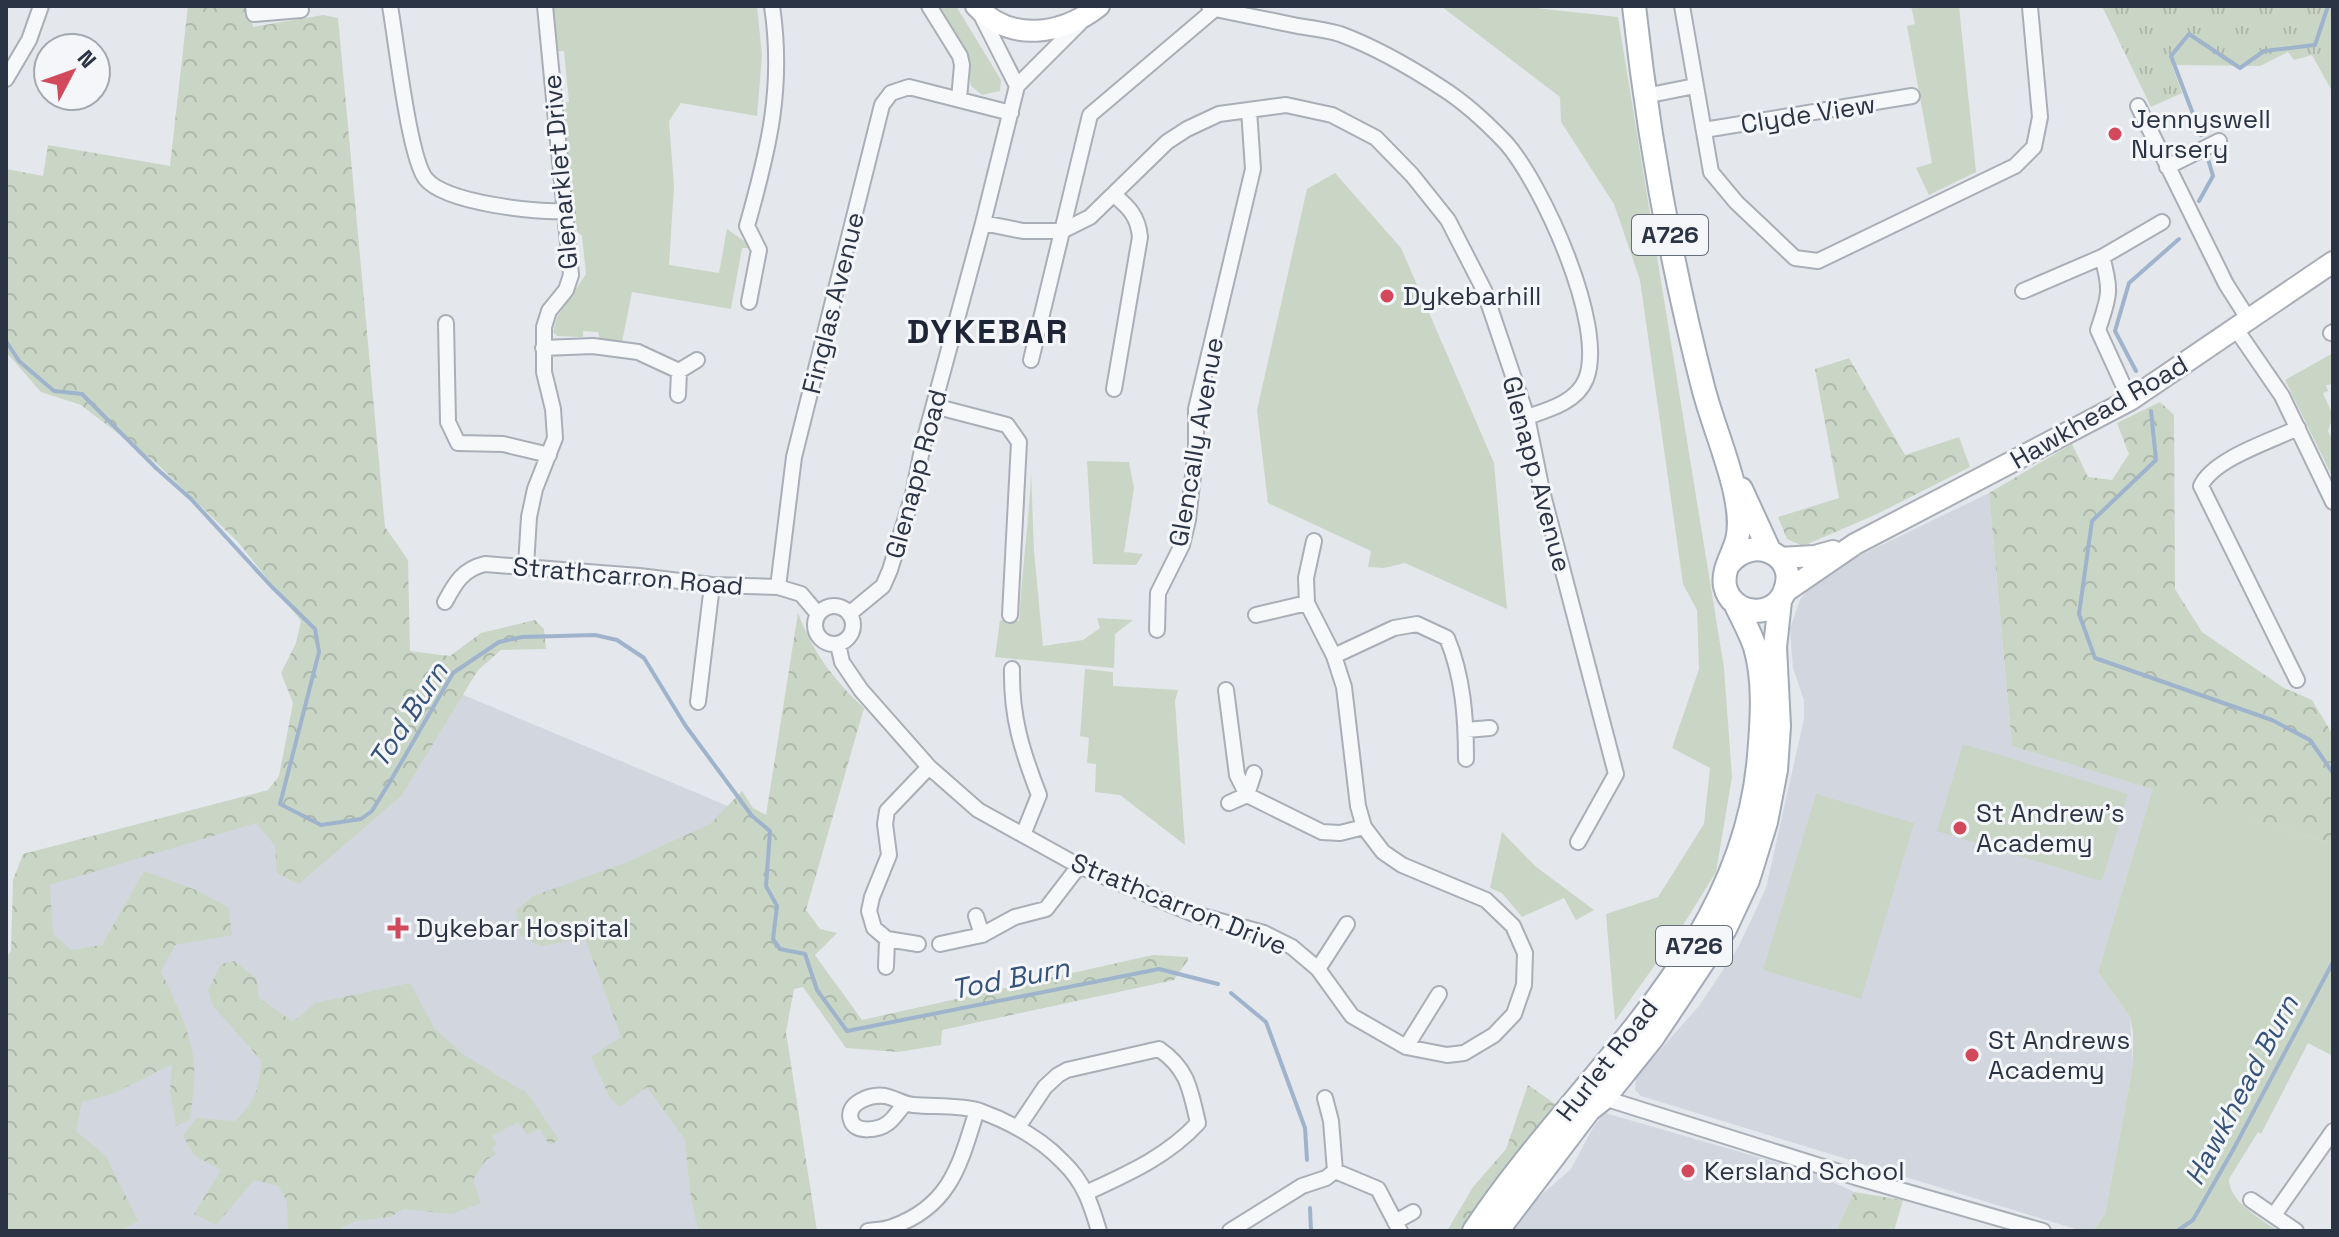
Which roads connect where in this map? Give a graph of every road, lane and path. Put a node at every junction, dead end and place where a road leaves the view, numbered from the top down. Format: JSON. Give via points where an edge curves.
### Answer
{"nodes":[{"id":1,"x":41,"y":6,"type":"edge"},
{"id":2,"x":253,"y":6,"type":"edge"},
{"id":3,"x":390,"y":6,"type":"edge"},
{"id":4,"x":545,"y":6,"type":"edge"},
{"id":5,"x":772,"y":6,"type":"edge"},
{"id":6,"x":929,"y":6,"type":"edge"},
{"id":7,"x":1634,"y":6,"type":"edge"},
{"id":8,"x":1682,"y":6,"type":"edge"},
{"id":9,"x":2030,"y":7,"type":"edge"},
{"id":10,"x":977,"y":8,"type":"edge"},
{"id":11,"x":1212,"y":8,"type":"edge"},
{"id":12,"x":301,"y":10,"type":"dead end"},
{"id":13,"x":1094,"y":10,"type":"edge"},
{"id":14,"x":6,"y":79,"type":"edge"},
{"id":15,"x":1017,"y":86,"type":"junction"},
{"id":16,"x":1695,"y":86,"type":"junction"},
{"id":17,"x":1645,"y":96,"type":"junction"},
{"id":18,"x":1912,"y":96,"type":"dead end"},
{"id":19,"x":959,"y":99,"type":"junction"},
{"id":20,"x":2138,"y":106,"type":"dead end"},
{"id":21,"x":1249,"y":110,"type":"junction"},
{"id":22,"x":1011,"y":113,"type":"junction"},
{"id":23,"x":1704,"y":130,"type":"junction"},
{"id":24,"x":2219,"y":141,"type":"dead end"},
{"id":25,"x":2167,"y":167,"type":"junction"},
{"id":26,"x":1114,"y":195,"type":"junction"},
{"id":27,"x":567,"y":211,"type":"junction"},
{"id":28,"x":2162,"y":222,"type":"dead end"},
{"id":29,"x":983,"y":223,"type":"junction"},
{"id":30,"x":1062,"y":231,"type":"junction"},
{"id":31,"x":2102,"y":257,"type":"junction"},
{"id":32,"x":2333,"y":262,"type":"edge"},
{"id":33,"x":2023,"y":291,"type":"dead end"},
{"id":34,"x":749,"y":302,"type":"dead end"},
{"id":35,"x":446,"y":323,"type":"dead end"},
{"id":36,"x":2242,"y":324,"type":"junction"},
{"id":37,"x":543,"y":348,"type":"junction"},
{"id":38,"x":697,"y":360,"type":"dead end"},
{"id":39,"x":1031,"y":360,"type":"dead end"},
{"id":40,"x":679,"y":371,"type":"junction"},
{"id":41,"x":1114,"y":389,"type":"dead end"},
{"id":42,"x":678,"y":395,"type":"dead end"},
{"id":43,"x":2130,"y":400,"type":"junction"},
{"id":44,"x":934,"y":406,"type":"junction"},
{"id":45,"x":1527,"y":417,"type":"junction"},
{"id":46,"x":2298,"y":428,"type":"junction"},
{"id":47,"x":549,"y":455,"type":"junction"},
{"id":48,"x":1726,"y":459,"type":"junction"},
{"id":49,"x":2333,"y":502,"type":"edge"},
{"id":50,"x":1314,"y":541,"type":"dead end"},
{"id":51,"x":1855,"y":544,"type":"junction"},
{"id":52,"x":1774,"y":555,"type":"junction"},
{"id":53,"x":1728,"y":565,"type":"junction"},
{"id":54,"x":526,"y":566,"type":"junction"},
{"id":55,"x":712,"y":585,"type":"junction"},
{"id":56,"x":778,"y":587,"type":"junction"},
{"id":57,"x":1782,"y":596,"type":"junction"},
{"id":58,"x":445,"y":602,"type":"dead end"},
{"id":59,"x":1307,"y":603,"type":"junction"},
{"id":60,"x":1735,"y":603,"type":"junction"},
{"id":61,"x":818,"y":614,"type":"junction"},
{"id":62,"x":849,"y":614,"type":"junction"},
{"id":63,"x":1010,"y":615,"type":"dead end"},
{"id":64,"x":1256,"y":615,"type":"dead end"},
{"id":65,"x":1157,"y":630,"type":"dead end"},
{"id":66,"x":838,"y":644,"type":"junction"},
{"id":67,"x":1334,"y":656,"type":"junction"},
{"id":68,"x":1012,"y":669,"type":"dead end"},
{"id":69,"x":2297,"y":680,"type":"dead end"},
{"id":70,"x":1226,"y":690,"type":"dead end"},
{"id":71,"x":698,"y":702,"type":"dead end"},
{"id":72,"x":1490,"y":728,"type":"dead end"},
{"id":73,"x":1466,"y":730,"type":"junction"},
{"id":74,"x":1466,"y":759,"type":"dead end"},
{"id":75,"x":929,"y":767,"type":"junction"},
{"id":76,"x":1254,"y":773,"type":"dead end"},
{"id":77,"x":1247,"y":795,"type":"junction"},
{"id":78,"x":1229,"y":803,"type":"dead end"},
{"id":79,"x":1364,"y":827,"type":"junction"},
{"id":80,"x":1023,"y":835,"type":"junction"},
{"id":81,"x":1578,"y":842,"type":"dead end"},
{"id":82,"x":1079,"y":866,"type":"junction"},
{"id":83,"x":976,"y":916,"type":"dead end"},
{"id":84,"x":1347,"y":924,"type":"dead end"},
{"id":85,"x":982,"y":935,"type":"junction"},
{"id":86,"x":887,"y":939,"type":"junction"},
{"id":87,"x":918,"y":944,"type":"dead end"},
{"id":88,"x":940,"y":944,"type":"dead end"},
{"id":89,"x":886,"y":967,"type":"dead end"},
{"id":90,"x":1318,"y":969,"type":"junction"},
{"id":91,"x":1439,"y":994,"type":"dead end"},
{"id":92,"x":1406,"y":1047,"type":"junction"},
{"id":93,"x":1325,"y":1098,"type":"dead end"},
{"id":94,"x":1604,"y":1098,"type":"junction"},
{"id":95,"x":904,"y":1105,"type":"dead end"},
{"id":96,"x":977,"y":1110,"type":"junction"},
{"id":97,"x":1018,"y":1127,"type":"junction"},
{"id":98,"x":2333,"y":1131,"type":"edge"},
{"id":99,"x":1335,"y":1171,"type":"junction"},
{"id":100,"x":1088,"y":1192,"type":"junction"},
{"id":101,"x":2251,"y":1200,"type":"dead end"},
{"id":102,"x":1413,"y":1212,"type":"dead end"},
{"id":103,"x":2274,"y":1215,"type":"junction"},
{"id":104,"x":1398,"y":1227,"type":"edge"},
{"id":105,"x":858,"y":1231,"type":"edge"},
{"id":106,"x":868,"y":1231,"type":"edge"},
{"id":107,"x":1099,"y":1231,"type":"edge"},
{"id":108,"x":1230,"y":1231,"type":"edge"},
{"id":109,"x":1474,"y":1231,"type":"edge"},
{"id":110,"x":1497,"y":1231,"type":"edge"},
{"id":111,"x":2043,"y":1231,"type":"edge"},
{"id":112,"x":2296,"y":1231,"type":"edge"}],
"edges":[{"from":1,"to":14,"type":"street","via":[[25,49]]},
{"from":2,"to":12,"type":"street","via":[[254,14]]},
{"from":3,"to":27,"type":"street","via":[[415,154],[426,179],[464,198],[540,213]]},
{"from":4,"to":27,"type":"street","name":"Glenarklet Drive"},
{"from":5,"to":34,"type":"street","via":[[777,90],[747,226],[759,250]]},
{"from":6,"to":19,"type":"street","via":[[960,56]]},
{"from":7,"to":17,"type":"main road","number":"A726"},
{"from":8,"to":16,"type":"street"},
{"from":9,"to":23,"type":"street","via":[[2040,117],[2034,147],[2015,166],[1818,261],[1795,258],[1736,202],[1711,172]]},
{"from":10,"to":13,"type":"street","via":[[1004,25],[1039,32],[1074,23]]},
{"from":10,"to":15,"type":"street"},
{"from":11,"to":30,"type":"street","via":[[1090,115]]},
{"from":11,"to":45,"type":"street","via":[[1338,33],[1375,50],[1444,89],[1507,145],[1541,197],[1566,251],[1590,350],[1586,379],[1577,393],[1555,408]]},
{"from":13,"to":15,"type":"street"},
{"from":15,"to":22,"type":"street","name":"Glenapp Road"},
{"from":16,"to":17,"type":"street"},
{"from":16,"to":23,"type":"street"},
{"from":17,"to":48,"type":"main road","number":"A726","via":[[1698,364]]},
{"from":18,"to":23,"type":"street","name":"Clyde View"},
{"from":19,"to":22,"type":"street"},
{"from":19,"to":56,"type":"street","name":"Finglas Avenue","via":[[903,87],[882,105],[794,457]]},
{"from":20,"to":25,"type":"street"},
{"from":21,"to":26,"type":"street","name":"Glenapp Avenue","via":[[1219,114],[1187,129],[1149,157]]},
{"from":21,"to":45,"type":"street","name":"Glenapp Avenue","via":[[1286,105],[1332,115],[1376,138],[1412,175],[1448,220],[1484,290]]},
{"from":21,"to":65,"type":"street","name":"Glencally Avenue","via":[[1253,169],[1196,409],[1185,535],[1158,593]]},
{"from":22,"to":29,"type":"street","name":"Glenapp Road"},
{"from":24,"to":25,"type":"street"},
{"from":25,"to":36,"type":"street"},
{"from":26,"to":30,"type":"street","name":"Glenapp Avenue","via":[[1090,217]]},
{"from":26,"to":41,"type":"street","via":[[1139,221],[1140,237]]},
{"from":27,"to":37,"type":"street","name":"Glenarklet Drive","via":[[571,275],[549,311]]},
{"from":28,"to":31,"type":"street"},
{"from":29,"to":30,"type":"street"},
{"from":29,"to":44,"type":"street","name":"Glenapp Road"},
{"from":30,"to":39,"type":"street"},
{"from":31,"to":33,"type":"street"},
{"from":31,"to":43,"type":"street","via":[[2110,285],[2098,330]]},
{"from":32,"to":36,"type":"street","name":"Hawkhead Road"},
{"from":35,"to":47,"type":"street","via":[[448,422],[458,443],[503,444]]},
{"from":36,"to":43,"type":"street","name":"Hawkhead Road"},
{"from":36,"to":46,"type":"street"},
{"from":37,"to":40,"type":"street","via":[[593,346],[638,352]]},
{"from":37,"to":47,"type":"street","name":"Glenarklet Drive","via":[[555,438]]},
{"from":38,"to":40,"type":"street"},
{"from":40,"to":42,"type":"street"},
{"from":43,"to":51,"type":"street","name":"Hawkhead Road"},
{"from":44,"to":62,"type":"street","name":"Glenapp Road","via":[[883,586]]},
{"from":44,"to":63,"type":"street","via":[[1007,425],[1019,442]]},
{"from":45,"to":81,"type":"street","name":"Glenapp Avenue","via":[[1616,774]]},
{"from":46,"to":49,"type":"street"},
{"from":46,"to":69,"type":"street","via":[[2219,465],[2201,486]]},
{"from":47,"to":54,"type":"street","name":"Glenarklet Drive","via":[[529,517]]},
{"from":48,"to":52,"type":"main road","number":"A726"},
{"from":48,"to":53,"type":"main road","number":"A726","via":[[1739,516]]},
{"from":50,"to":59,"type":"street"},
{"from":51,"to":52,"type":"street","name":"Hawkhead Road","via":[[1815,556]]},
{"from":51,"to":57,"type":"street","name":"Hawkhead Road"},
{"from":52,"to":53,"type":"main road","via":[[1755,548]]},
{"from":52,"to":57,"type":"main road","via":[[1786,572]]},
{"from":53,"to":60,"type":"main road","via":[[1725,586]]},
{"from":54,"to":55,"type":"street","name":"Strathcarron Road"},
{"from":54,"to":58,"type":"street","name":"Strathcarron Road","via":[[476,566],[456,581]]},
{"from":55,"to":56,"type":"street","name":"Strathcarron Road"},
{"from":55,"to":71,"type":"street"},
{"from":56,"to":61,"type":"street","name":"Strathcarron Road","via":[[801,594]]},
{"from":57,"to":60,"type":"main road","via":[[1763,610]]},
{"from":57,"to":94,"type":"main road","name":"Hurlet Road","number":"A726","via":[[1775,647],[1776,770],[1748,880],[1706,961]]},
{"from":59,"to":64,"type":"street"},
{"from":59,"to":67,"type":"street","name":"Strathcarron Drive"},
{"from":60,"to":109,"type":"main road","name":"Hurlet Road","number":"A726","via":[[1756,649],[1761,720],[1753,802],[1726,886],[1690,953]]},
{"from":61,"to":62,"type":"street","via":[[831,606]]},
{"from":61,"to":66,"type":"street","via":[[816,634]]},
{"from":62,"to":66,"type":"street","via":[[852,632]]},
{"from":66,"to":75,"type":"street","name":"Strathcarron Drive","via":[[842,662],[861,690]]},
{"from":67,"to":73,"type":"street","via":[[1394,628],[1417,624],[1433,630],[1447,638],[1453,653]]},
{"from":67,"to":79,"type":"street","name":"Strathcarron Drive","via":[[1344,687]]},
{"from":68,"to":80,"type":"street","via":[[1020,743],[1039,795]]},
{"from":70,"to":77,"type":"street","via":[[1237,775]]},
{"from":72,"to":73,"type":"street"},
{"from":73,"to":74,"type":"street"},
{"from":75,"to":80,"type":"street","name":"Strathcarron Drive","via":[[978,810]]},
{"from":75,"to":86,"type":"street","via":[[887,811],[889,855],[869,911],[874,928]]},
{"from":76,"to":77,"type":"street"},
{"from":77,"to":78,"type":"street"},
{"from":77,"to":79,"type":"street","via":[[1322,832]]},
{"from":79,"to":92,"type":"street","name":"Strathcarron Drive","via":[[1383,852],[1402,865],[1495,907],[1513,926],[1525,953],[1524,985],[1514,1014],[1494,1035],[1464,1053]]},
{"from":80,"to":82,"type":"street","name":"Strathcarron Drive"},
{"from":82,"to":85,"type":"street","via":[[1046,909],[1015,917]]},
{"from":82,"to":90,"type":"street","name":"Strathcarron Drive","via":[[1191,913],[1264,933]]},
{"from":83,"to":85,"type":"street"},
{"from":84,"to":90,"type":"street","name":"Strathcarron Drive"},
{"from":85,"to":88,"type":"street"},
{"from":86,"to":87,"type":"street"},
{"from":86,"to":89,"type":"street"},
{"from":90,"to":92,"type":"street","name":"Strathcarron Drive","via":[[1352,1016]]},
{"from":91,"to":92,"type":"street"},
{"from":93,"to":99,"type":"street"},
{"from":94,"to":110,"type":"main road","name":"Hurlet Road","number":"A726","via":[[1589,1110]]},
{"from":94,"to":111,"type":"street"},
{"from":95,"to":96,"type":"street"},
{"from":96,"to":97,"type":"street"},
{"from":96,"to":106,"type":"street","via":[[957,1174],[932,1204],[908,1221]]},
{"from":97,"to":100,"type":"street","via":[[1063,1161]]},
{"from":97,"to":100,"type":"street","via":[[1045,1087],[1067,1070],[1159,1049],[1178,1062],[1198,1123],[1134,1171]]},
{"from":98,"to":103,"type":"street"},
{"from":99,"to":104,"type":"street","via":[[1378,1189]]},
{"from":99,"to":108,"type":"street"},
{"from":100,"to":107,"type":"street"},
{"from":101,"to":103,"type":"street"},
{"from":102,"to":104,"type":"street"},
{"from":103,"to":112,"type":"street"},
{"from":105,"to":106,"type":"street"}]}
